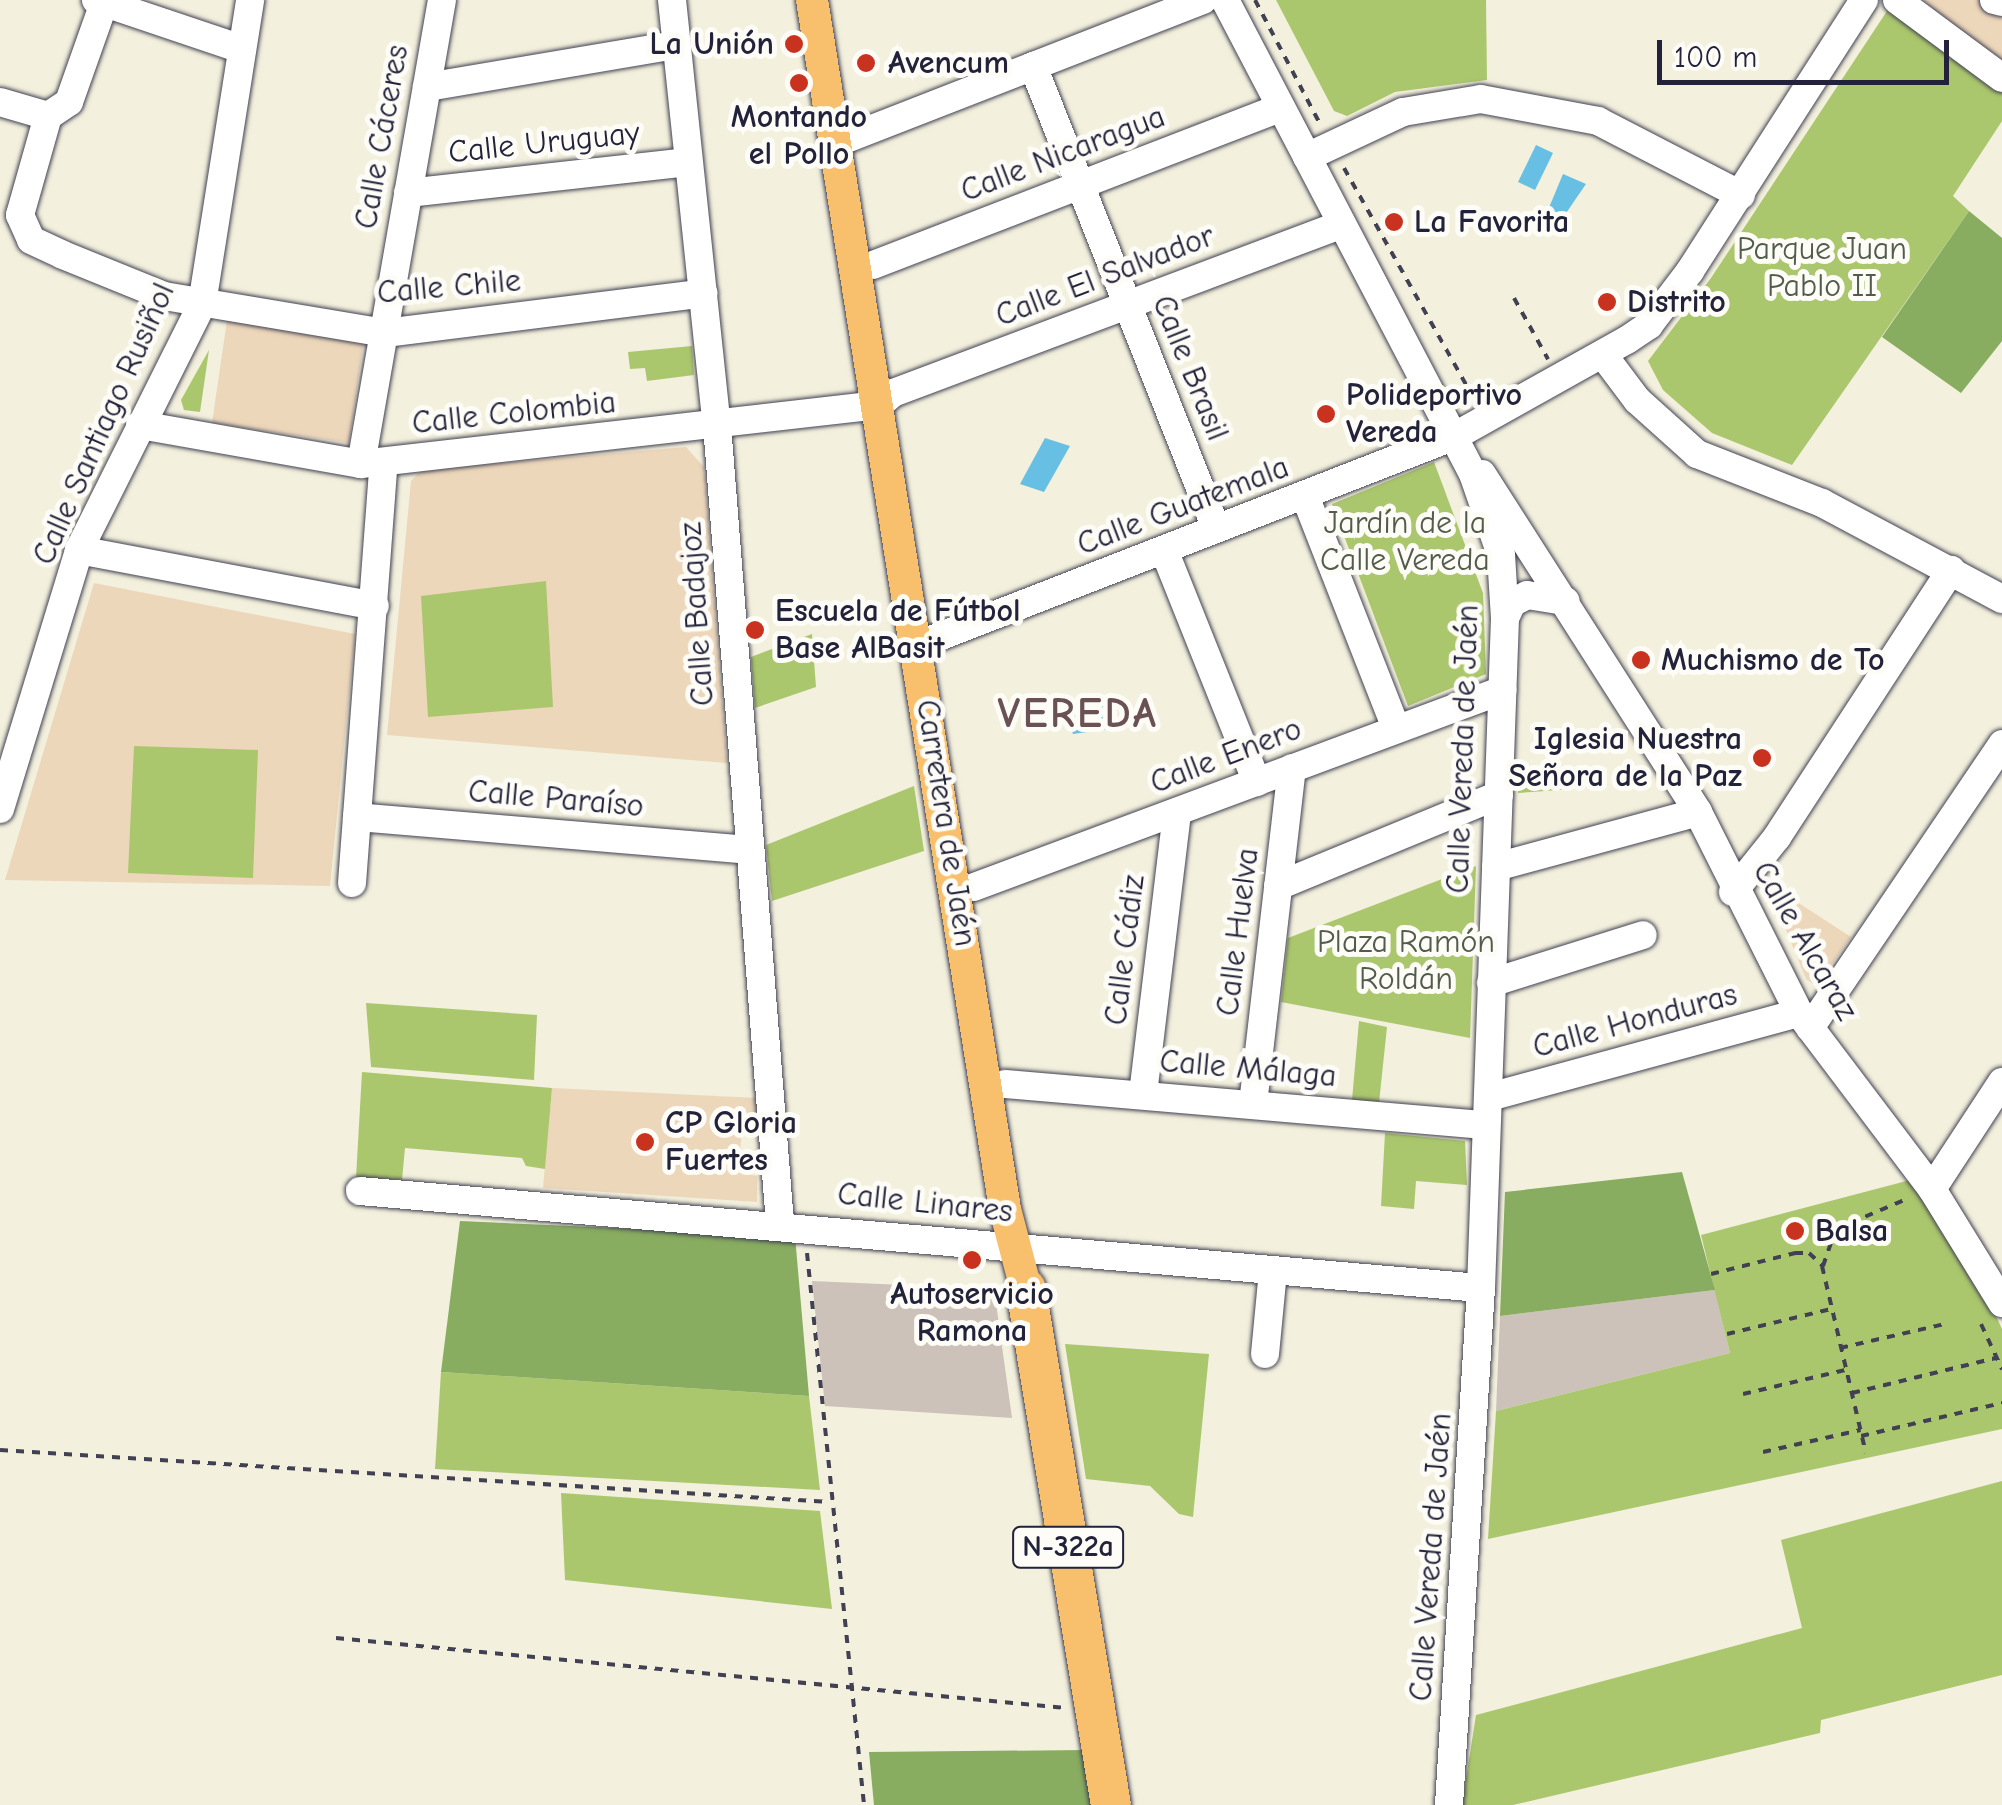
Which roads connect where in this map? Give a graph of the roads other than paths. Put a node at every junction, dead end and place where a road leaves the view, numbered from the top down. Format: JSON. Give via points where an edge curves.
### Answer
{"nodes":[{"id":1,"x":250,"y":0,"type":"edge"},
{"id":2,"x":442,"y":0,"type":"edge"},
{"id":3,"x":672,"y":0,"type":"edge"},
{"id":4,"x":812,"y":0,"type":"edge"},
{"id":5,"x":830,"y":0,"type":"edge"},
{"id":6,"x":1203,"y":0,"type":"edge"},
{"id":7,"x":1225,"y":0,"type":"edge"},
{"id":8,"x":1864,"y":0,"type":"edge"},
{"id":9,"x":1898,"y":0,"type":"edge"},
{"id":10,"x":1994,"y":0,"type":"edge"},
{"id":11,"x":100,"y":1,"type":"edge"},
{"id":12,"x":2002,"y":2,"type":"edge"},
{"id":13,"x":676,"y":45,"type":"junction"},
{"id":14,"x":242,"y":48,"type":"junction"},
{"id":15,"x":1033,"y":66,"type":"junction"},
{"id":16,"x":1998,"y":67,"type":"edge"},
{"id":17,"x":428,"y":87,"type":"junction"},
{"id":18,"x":0,"y":102,"type":"edge"},
{"id":19,"x":1279,"y":108,"type":"junction"},
{"id":20,"x":48,"y":116,"type":"junction"},
{"id":21,"x":844,"y":139,"type":"junction"},
{"id":22,"x":1319,"y":151,"type":"junction"},
{"id":23,"x":688,"y":162,"type":"junction"},
{"id":24,"x":1080,"y":186,"type":"junction"},
{"id":25,"x":408,"y":193,"type":"junction"},
{"id":26,"x":1741,"y":194,"type":"junction"},
{"id":27,"x":1341,"y":224,"type":"junction"},
{"id":28,"x":873,"y":265,"type":"junction"},
{"id":29,"x":704,"y":293,"type":"junction"},
{"id":30,"x":202,"y":304,"type":"junction"},
{"id":31,"x":1127,"y":305,"type":"junction"},
{"id":32,"x":384,"y":332,"type":"junction"},
{"id":33,"x":1604,"y":356,"type":"junction"},
{"id":34,"x":886,"y":399,"type":"junction"},
{"id":35,"x":140,"y":425,"type":"junction"},
{"id":36,"x":717,"y":425,"type":"junction"},
{"id":37,"x":1454,"y":436,"type":"junction"},
{"id":38,"x":372,"y":463,"type":"junction"},
{"id":39,"x":1305,"y":496,"type":"junction"},
{"id":40,"x":1490,"y":525,"type":"junction"},
{"id":41,"x":1216,"y":529,"type":"junction"},
{"id":42,"x":79,"y":550,"type":"junction"},
{"id":43,"x":1164,"y":550,"type":"junction"},
{"id":44,"x":1951,"y":570,"type":"junction"},
{"id":45,"x":1566,"y":600,"type":"junction"},
{"id":46,"x":2002,"y":600,"type":"edge"},
{"id":47,"x":376,"y":606,"type":"junction"},
{"id":48,"x":1505,"y":618,"type":"junction"},
{"id":49,"x":926,"y":641,"type":"junction"},
{"id":50,"x":1503,"y":690,"type":"junction"},
{"id":51,"x":1396,"y":728,"type":"junction"},
{"id":52,"x":2002,"y":744,"type":"edge"},
{"id":53,"x":1292,"y":768,"type":"junction"},
{"id":54,"x":1257,"y":782,"type":"junction"},
{"id":55,"x":1499,"y":795,"type":"junction"},
{"id":56,"x":0,"y":810,"type":"edge"},
{"id":57,"x":1698,"y":812,"type":"junction"},
{"id":58,"x":1176,"y":814,"type":"junction"},
{"id":59,"x":357,"y":817,"type":"junction"},
{"id":60,"x":750,"y":850,"type":"junction"},
{"id":61,"x":1496,"y":867,"type":"junction"},
{"id":62,"x":352,"y":883,"type":"dead end"},
{"id":63,"x":1278,"y":886,"type":"junction"},
{"id":64,"x":974,"y":887,"type":"junction"},
{"id":65,"x":1734,"y":892,"type":"junction"},
{"id":66,"x":1643,"y":935,"type":"dead end"},
{"id":67,"x":1491,"y":983,"type":"junction"},
{"id":68,"x":1805,"y":1020,"type":"junction"},
{"id":69,"x":2002,"y":1082,"type":"edge"},
{"id":70,"x":1004,"y":1084,"type":"junction"},
{"id":71,"x":1143,"y":1094,"type":"junction"},
{"id":72,"x":1489,"y":1096,"type":"junction"},
{"id":73,"x":1253,"y":1104,"type":"junction"},
{"id":74,"x":1486,"y":1125,"type":"junction"},
{"id":75,"x":1932,"y":1189,"type":"junction"},
{"id":76,"x":360,"y":1191,"type":"dead end"},
{"id":77,"x":792,"y":1224,"type":"junction"},
{"id":78,"x":1022,"y":1248,"type":"junction"},
{"id":79,"x":1273,"y":1271,"type":"junction"},
{"id":80,"x":1481,"y":1288,"type":"junction"},
{"id":81,"x":1026,"y":1290,"type":"joint"},
{"id":82,"x":2002,"y":1302,"type":"edge"},
{"id":83,"x":1265,"y":1354,"type":"dead end"},
{"id":84,"x":1112,"y":1805,"type":"edge"},
{"id":85,"x":1449,"y":1805,"type":"edge"}],
"edges":[{"from":1,"to":14,"type":"street","name":"Calle Santiago Rusiñol"},
{"from":2,"to":17,"type":"street","name":"Calle Cáceres"},
{"from":3,"to":13,"type":"street","name":"Calle Badajoz"},
{"from":4,"to":21,"type":"main road","name":"Carretera de Jaén"},
{"from":5,"to":21,"type":"main road","name":"Carretera de Jaén"},
{"from":6,"to":15,"type":"street"},
{"from":7,"to":19,"type":"street","name":"Calle Vereda de Jaén"},
{"from":8,"to":26,"type":"street","name":"Calle Guatemala"},
{"from":9,"to":16,"type":"street"},
{"from":10,"to":12,"type":"street"},
{"from":11,"to":14,"type":"street"},
{"from":11,"to":20,"type":"street","via":[[69,102]]},
{"from":13,"to":17,"type":"street"},
{"from":13,"to":23,"type":"street","name":"Calle Badajoz"},
{"from":14,"to":30,"type":"street","name":"Calle Santiago Rusiñol"},
{"from":15,"to":21,"type":"street"},
{"from":15,"to":24,"type":"street","name":"Calle Brasil"},
{"from":17,"to":25,"type":"street","name":"Calle Cáceres"},
{"from":18,"to":20,"type":"street"},
{"from":19,"to":22,"type":"street","name":"Calle Vereda de Jaén"},
{"from":19,"to":24,"type":"street","name":"Calle Nicaragua"},
{"from":20,"to":30,"type":"street","name":"Calle Chile","via":[[20,214],[31,240],[114,278]]},
{"from":21,"to":28,"type":"main road","name":"Carretera de Jaén"},
{"from":21,"to":34,"type":"main road","name":"Carretera de Jaén"},
{"from":22,"to":26,"type":"street","via":[[1427,105],[1513,102],[1631,134]]},
{"from":22,"to":27,"type":"street","name":"Calle Vereda de Jaén"},
{"from":23,"to":25,"type":"street","name":"Calle Uruguay"},
{"from":23,"to":29,"type":"street","name":"Calle Badajoz"},
{"from":24,"to":28,"type":"street","name":"Calle Nicaragua"},
{"from":24,"to":31,"type":"street","name":"Calle Brasil"},
{"from":25,"to":32,"type":"street","name":"Calle Cáceres"},
{"from":26,"to":33,"type":"street","name":"Calle Guatemala","via":[[1649,324]]},
{"from":27,"to":31,"type":"street","name":"Calle El Salvador"},
{"from":27,"to":37,"type":"street","name":"Calle Vereda de Jaén"},
{"from":28,"to":34,"type":"main road","name":"Carretera de Jaén"},
{"from":29,"to":32,"type":"street","name":"Calle Chile"},
{"from":29,"to":36,"type":"street","name":"Calle Badajoz"},
{"from":30,"to":32,"type":"street","name":"Calle Chile"},
{"from":30,"to":35,"type":"street","name":"Calle Santiago Rusiñol"},
{"from":31,"to":34,"type":"street","name":"Calle El Salvador"},
{"from":31,"to":41,"type":"street","name":"Calle Brasil"},
{"from":32,"to":38,"type":"street","name":"Calle Cáceres"},
{"from":33,"to":37,"type":"street","name":"Calle Guatemala"},
{"from":33,"to":44,"type":"street","via":[[1637,400],[1697,454],[1822,503]]},
{"from":34,"to":36,"type":"street","name":"Calle Colombia"},
{"from":34,"to":49,"type":"main road","name":"Carretera de Jaén"},
{"from":35,"to":38,"type":"street","name":"Calle Colombia"},
{"from":35,"to":42,"type":"street","name":"Calle Santiago Rusiñol"},
{"from":36,"to":38,"type":"street","name":"Calle Colombia"},
{"from":36,"to":60,"type":"street","name":"Calle Badajoz"},
{"from":37,"to":39,"type":"street","name":"Calle Guatemala"},
{"from":37,"to":40,"type":"street","name":"Calle Vereda de Jaén"},
{"from":37,"to":45,"type":"street","name":"Calle Alcaraz"},
{"from":38,"to":47,"type":"street","name":"Calle Cáceres"},
{"from":39,"to":41,"type":"street","name":"Calle Guatemala"},
{"from":39,"to":51,"type":"street"},
{"from":40,"to":45,"type":"street","name":"Calle Alcaraz","via":[[1522,566]]},
{"from":40,"to":48,"type":"street","name":"Calle Vereda de Jaén","via":[[1501,555]]},
{"from":41,"to":43,"type":"street","name":"Calle Guatemala"},
{"from":42,"to":47,"type":"street"},
{"from":42,"to":56,"type":"street","name":"Calle Santiago Rusiñol"},
{"from":43,"to":49,"type":"street","name":"Calle Guatemala"},
{"from":43,"to":54,"type":"street"},
{"from":44,"to":46,"type":"street"},
{"from":44,"to":65,"type":"street","via":[[1777,838]]},
{"from":45,"to":48,"type":"street","via":[[1527,595],[1512,603]]},
{"from":45,"to":57,"type":"street","name":"Calle Alcaraz"},
{"from":47,"to":59,"type":"street","name":"Calle Cáceres"},
{"from":48,"to":50,"type":"street","name":"Calle Vereda de Jaén"},
{"from":49,"to":64,"type":"main road","name":"Carretera de Jaén"},
{"from":49,"to":78,"type":"main road","name":"Carretera de Jaén"},
{"from":50,"to":51,"type":"street","name":"Calle Enero"},
{"from":50,"to":55,"type":"street","name":"Calle Vereda de Jaén"},
{"from":51,"to":53,"type":"street","name":"Calle Enero"},
{"from":52,"to":68,"type":"street"},
{"from":53,"to":54,"type":"street","name":"Calle Enero"},
{"from":53,"to":63,"type":"street","name":"Calle Huelva"},
{"from":54,"to":58,"type":"street","name":"Calle Enero"},
{"from":55,"to":61,"type":"street","name":"Calle Vereda de Jaén"},
{"from":55,"to":63,"type":"street"},
{"from":57,"to":61,"type":"street"},
{"from":57,"to":65,"type":"street","name":"Calle Alcaraz"},
{"from":58,"to":64,"type":"street","name":"Calle Enero"},
{"from":58,"to":71,"type":"street","name":"Calle Cádiz"},
{"from":59,"to":60,"type":"street","name":"Calle Paraíso"},
{"from":59,"to":62,"type":"street","name":"Calle Cáceres"},
{"from":60,"to":77,"type":"street","name":"Calle Badajoz"},
{"from":61,"to":67,"type":"street","name":"Calle Vereda de Jaén"},
{"from":63,"to":73,"type":"street","name":"Calle Huelva"},
{"from":64,"to":70,"type":"main road","name":"Carretera de Jaén"},
{"from":65,"to":68,"type":"street","name":"Calle Alcaraz"},
{"from":66,"to":67,"type":"street"},
{"from":67,"to":72,"type":"street","name":"Calle Vereda de Jaén"},
{"from":68,"to":72,"type":"street","name":"Calle Honduras"},
{"from":68,"to":75,"type":"street","name":"Calle Alcaraz"},
{"from":69,"to":75,"type":"street"},
{"from":70,"to":71,"type":"street","name":"Calle Málaga"},
{"from":70,"to":78,"type":"main road","name":"Carretera de Jaén"},
{"from":71,"to":73,"type":"street","name":"Calle Málaga"},
{"from":72,"to":74,"type":"street","name":"Calle Vereda de Jaén"},
{"from":73,"to":74,"type":"street","name":"Calle Málaga"},
{"from":74,"to":80,"type":"street","name":"Calle Vereda de Jaén"},
{"from":75,"to":82,"type":"street","name":"Calle Alcaraz"},
{"from":76,"to":77,"type":"street","name":"Calle Linares"},
{"from":77,"to":78,"type":"street","name":"Calle Linares"},
{"from":78,"to":79,"type":"street","name":"Calle Linares"},
{"from":78,"to":81,"type":"main road","name":"Carretera de Jaén"},
{"from":79,"to":80,"type":"street","name":"Calle Linares"},
{"from":79,"to":83,"type":"street"},
{"from":80,"to":85,"type":"street","name":"Calle Vereda de Jaén"},
{"from":81,"to":84,"type":"highway","name":"Carretera de Jaén","number":"N-322a"}]}
